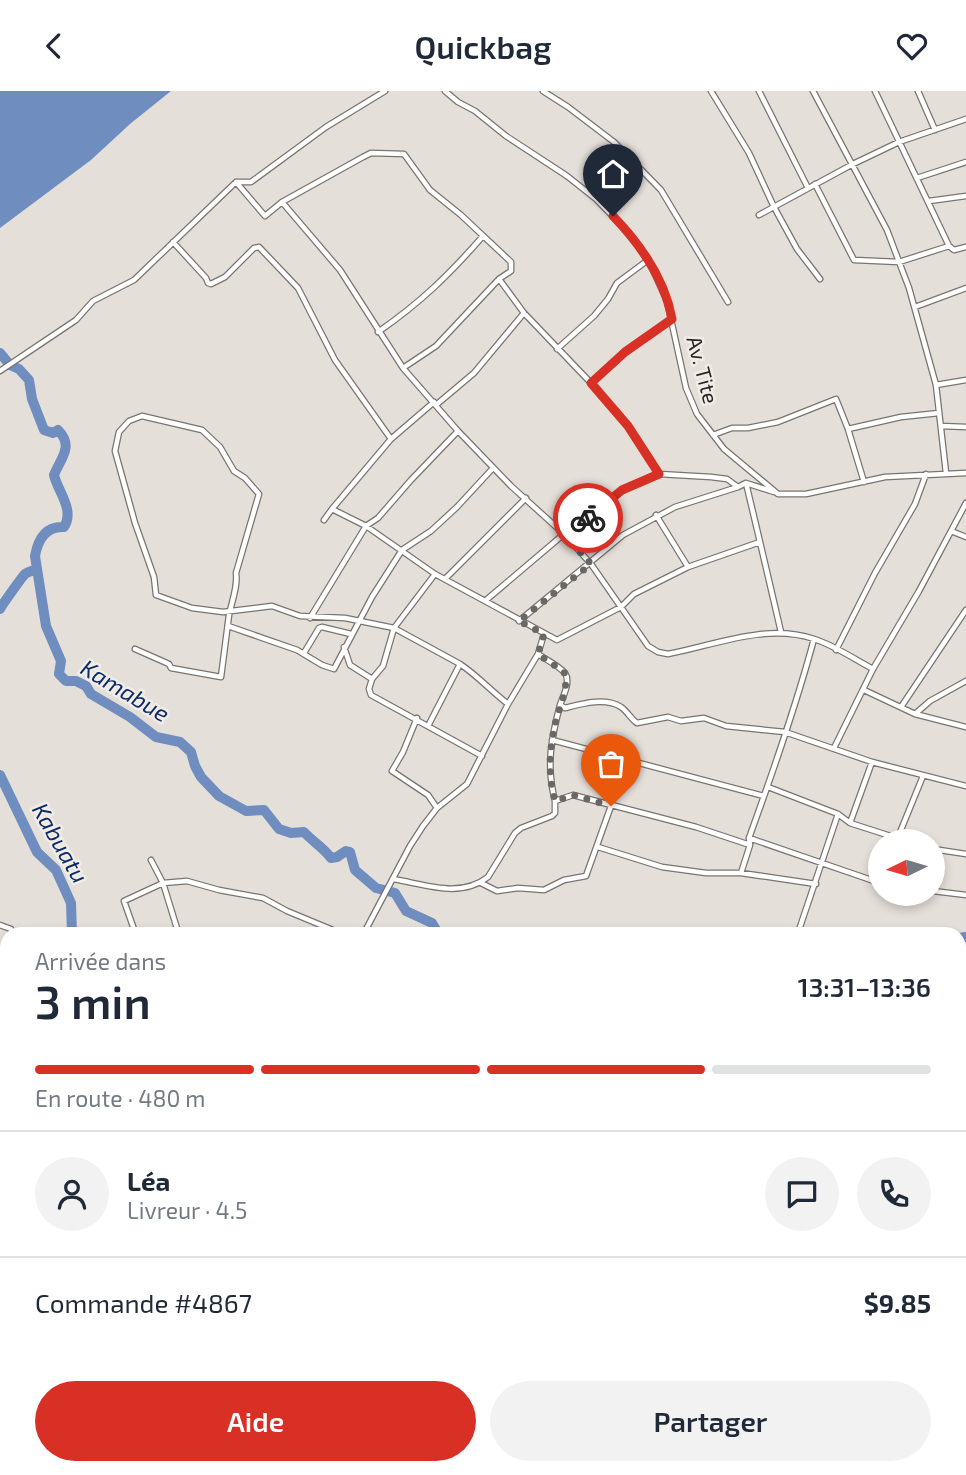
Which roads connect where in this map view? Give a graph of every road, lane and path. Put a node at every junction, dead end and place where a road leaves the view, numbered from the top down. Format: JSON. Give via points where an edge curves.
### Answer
{"nodes":[{"id":1,"x":386,"y":91,"type":"edge"},
{"id":2,"x":445,"y":91,"type":"edge"},
{"id":3,"x":543,"y":91,"type":"edge"},
{"id":4,"x":711,"y":91,"type":"edge"},
{"id":5,"x":759,"y":91,"type":"edge"},
{"id":6,"x":813,"y":91,"type":"edge"},
{"id":7,"x":875,"y":91,"type":"edge"},
{"id":8,"x":918,"y":91,"type":"edge"},
{"id":9,"x":966,"y":119,"type":"edge"},
{"id":10,"x":935,"y":129,"type":"junction"},
{"id":11,"x":900,"y":142,"type":"junction"},
{"id":12,"x":966,"y":162,"type":"edge"},
{"id":13,"x":853,"y":164,"type":"junction"},
{"id":14,"x":917,"y":178,"type":"junction"},
{"id":15,"x":236,"y":182,"type":"junction"},
{"id":16,"x":815,"y":184,"type":"junction"},
{"id":17,"x":808,"y":188,"type":"junction"},
{"id":18,"x":966,"y":196,"type":"edge"},
{"id":19,"x":928,"y":201,"type":"junction"},
{"id":20,"x":282,"y":202,"type":"junction"},
{"id":21,"x":774,"y":207,"type":"junction"},
{"id":22,"x":759,"y":215,"type":"dead end"},
{"id":23,"x":483,"y":236,"type":"junction"},
{"id":24,"x":173,"y":241,"type":"junction"},
{"id":25,"x":949,"y":246,"type":"junction"},
{"id":26,"x":966,"y":247,"type":"edge"},
{"id":27,"x":648,"y":259,"type":"junction"},
{"id":28,"x":899,"y":262,"type":"junction"},
{"id":29,"x":499,"y":279,"type":"junction"},
{"id":30,"x":820,"y":279,"type":"dead end"},
{"id":31,"x":966,"y":288,"type":"edge"},
{"id":32,"x":728,"y":302,"type":"dead end"},
{"id":33,"x":915,"y":307,"type":"junction"},
{"id":34,"x":524,"y":313,"type":"junction"},
{"id":35,"x":672,"y":319,"type":"junction"},
{"id":36,"x":378,"y":332,"type":"junction"},
{"id":37,"x":557,"y":349,"type":"junction"},
{"id":38,"x":403,"y":368,"type":"junction"},
{"id":39,"x":0,"y":371,"type":"edge"},
{"id":40,"x":966,"y":380,"type":"edge"},
{"id":41,"x":591,"y":383,"type":"junction"},
{"id":42,"x":936,"y":385,"type":"junction"},
{"id":43,"x":435,"y":403,"type":"junction"},
{"id":44,"x":939,"y":413,"type":"junction"},
{"id":45,"x":941,"y":426,"type":"junction"},
{"id":46,"x":966,"y":427,"type":"edge"},
{"id":47,"x":848,"y":429,"type":"junction"},
{"id":48,"x":458,"y":431,"type":"junction"},
{"id":49,"x":713,"y":435,"type":"junction"},
{"id":50,"x":391,"y":439,"type":"junction"},
{"id":51,"x":494,"y":468,"type":"junction"},
{"id":52,"x":927,"y":473,"type":"junction"},
{"id":53,"x":946,"y":473,"type":"junction"},
{"id":54,"x":966,"y":473,"type":"edge"},
{"id":55,"x":659,"y":474,"type":"junction"},
{"id":56,"x":863,"y":482,"type":"junction"},
{"id":57,"x":746,"y":483,"type":"junction"},
{"id":58,"x":738,"y":487,"type":"junction"},
{"id":59,"x":778,"y":493,"type":"junction"},
{"id":60,"x":526,"y":498,"type":"junction"},
{"id":61,"x":966,"y":503,"type":"edge"},
{"id":62,"x":332,"y":509,"type":"junction"},
{"id":63,"x":656,"y":516,"type":"junction"},
{"id":64,"x":324,"y":520,"type":"dead end"},
{"id":65,"x":366,"y":526,"type":"junction"},
{"id":66,"x":950,"y":531,"type":"junction"},
{"id":67,"x":565,"y":535,"type":"junction"},
{"id":68,"x":966,"y":537,"type":"edge"},
{"id":69,"x":760,"y":542,"type":"junction"},
{"id":70,"x":402,"y":550,"type":"junction"},
{"id":71,"x":591,"y":564,"type":"junction"},
{"id":72,"x":688,"y":567,"type":"junction"},
{"id":73,"x":435,"y":574,"type":"junction"},
{"id":74,"x":445,"y":579,"type":"junction"},
{"id":75,"x":485,"y":601,"type":"junction"},
{"id":76,"x":621,"y":607,"type":"junction"},
{"id":77,"x":230,"y":610,"type":"junction"},
{"id":78,"x":966,"y":610,"type":"edge"},
{"id":79,"x":310,"y":618,"type":"junction"},
{"id":80,"x":519,"y":621,"type":"junction"},
{"id":81,"x":360,"y":622,"type":"junction"},
{"id":82,"x":228,"y":626,"type":"junction"},
{"id":83,"x":394,"y":628,"type":"junction"},
{"id":84,"x":781,"y":632,"type":"junction"},
{"id":85,"x":351,"y":634,"type":"junction"},
{"id":86,"x":544,"y":634,"type":"junction"},
{"id":87,"x":814,"y":639,"type":"junction"},
{"id":88,"x":344,"y":646,"type":"junction"},
{"id":89,"x":135,"y":649,"type":"dead end"},
{"id":90,"x":836,"y":650,"type":"junction"},
{"id":91,"x":304,"y":653,"type":"junction"},
{"id":92,"x":538,"y":654,"type":"junction"},
{"id":93,"x":460,"y":664,"type":"junction"},
{"id":94,"x":873,"y":669,"type":"junction"},
{"id":95,"x":372,"y":679,"type":"junction"},
{"id":96,"x":966,"y":681,"type":"edge"},
{"id":97,"x":864,"y":690,"type":"junction"},
{"id":98,"x":508,"y":704,"type":"junction"},
{"id":99,"x":560,"y":705,"type":"junction"},
{"id":100,"x":901,"y":707,"type":"junction"},
{"id":101,"x":915,"y":714,"type":"junction"},
{"id":102,"x":417,"y":718,"type":"junction"},
{"id":103,"x":428,"y":726,"type":"junction"},
{"id":104,"x":966,"y":727,"type":"edge"},
{"id":105,"x":785,"y":732,"type":"junction"},
{"id":106,"x":552,"y":740,"type":"junction"},
{"id":107,"x":834,"y":748,"type":"junction"},
{"id":108,"x":482,"y":755,"type":"junction"},
{"id":109,"x":873,"y":762,"type":"junction"},
{"id":110,"x":923,"y":776,"type":"junction"},
{"id":111,"x":966,"y":786,"type":"edge"},
{"id":112,"x":768,"y":787,"type":"junction"},
{"id":113,"x":764,"y":796,"type":"junction"},
{"id":114,"x":555,"y":801,"type":"junction"},
{"id":115,"x":611,"y":806,"type":"junction"},
{"id":116,"x":438,"y":808,"type":"junction"},
{"id":117,"x":838,"y":814,"type":"junction"},
{"id":118,"x":850,"y":823,"type":"junction"},
{"id":119,"x":901,"y":829,"type":"edge"},
{"id":120,"x":868,"y":830,"type":"edge"},
{"id":121,"x":749,"y":838,"type":"junction"},
{"id":122,"x":750,"y":845,"type":"junction"},
{"id":123,"x":597,"y":847,"type":"junction"},
{"id":124,"x":945,"y":851,"type":"edge"},
{"id":125,"x":966,"y":854,"type":"edge"},
{"id":126,"x":150,"y":860,"type":"dead end"},
{"id":127,"x":821,"y":863,"type":"junction"},
{"id":128,"x":741,"y":873,"type":"junction"},
{"id":129,"x":393,"y":879,"type":"junction"},
{"id":130,"x":868,"y":879,"type":"edge"},
{"id":131,"x":480,"y":882,"type":"junction"},
{"id":132,"x":163,"y":883,"type":"junction"},
{"id":133,"x":816,"y":884,"type":"junction"},
{"id":134,"x":945,"y":892,"type":"edge"},
{"id":135,"x":966,"y":895,"type":"edge"},
{"id":136,"x":800,"y":926,"type":"dead end"},
{"id":137,"x":133,"y":927,"type":"edge"},
{"id":138,"x":177,"y":927,"type":"edge"},
{"id":139,"x":327,"y":927,"type":"edge"},
{"id":140,"x":368,"y":927,"type":"edge"}],
"edges":[{"from":1,"to":15,"type":"street","via":[[326,127],[251,182]]},
{"from":2,"to":27,"type":"street","name":"Av. Tite","via":[[596,199]]},
{"from":3,"to":32,"type":"street","via":[[614,142],[661,190]]},
{"from":4,"to":21,"type":"street","via":[[750,153]]},
{"from":5,"to":17,"type":"street"},
{"from":6,"to":13,"type":"street"},
{"from":7,"to":11,"type":"street"},
{"from":8,"to":10,"type":"street"},
{"from":9,"to":10,"type":"street"},
{"from":10,"to":11,"type":"street"},
{"from":11,"to":13,"type":"street"},
{"from":11,"to":14,"type":"street"},
{"from":12,"to":14,"type":"street"},
{"from":13,"to":16,"type":"street"},
{"from":13,"to":28,"type":"street"},
{"from":14,"to":19,"type":"street"},
{"from":15,"to":20,"type":"street","via":[[265,216]]},
{"from":15,"to":24,"type":"street"},
{"from":16,"to":17,"type":"street"},
{"from":16,"to":28,"type":"street","via":[[854,260]]},
{"from":17,"to":21,"type":"street"},
{"from":18,"to":19,"type":"street"},
{"from":19,"to":25,"type":"street"},
{"from":20,"to":23,"type":"street","via":[[371,153],[404,154],[430,190]]},
{"from":20,"to":36,"type":"street","via":[[340,270]]},
{"from":21,"to":22,"type":"street"},
{"from":21,"to":30,"type":"street"},
{"from":23,"to":29,"type":"street","via":[[513,266]]},
{"from":23,"to":36,"type":"street","via":[[424,298]]},
{"from":24,"to":39,"type":"street","via":[[134,281],[90,304],[76,320]]},
{"from":24,"to":50,"type":"street","via":[[211,284],[259,247],[298,288],[335,360]]},
{"from":25,"to":26,"type":"street","via":[[954,250]]},
{"from":25,"to":28,"type":"street"},
{"from":27,"to":35,"type":"street","name":"Av. Tite"},
{"from":27,"to":37,"type":"street","via":[[617,283],[594,316]]},
{"from":28,"to":33,"type":"street"},
{"from":29,"to":34,"type":"street"},
{"from":29,"to":38,"type":"street","via":[[436,346]]},
{"from":31,"to":33,"type":"street"},
{"from":33,"to":42,"type":"street"},
{"from":34,"to":37,"type":"street"},
{"from":34,"to":43,"type":"street","via":[[474,373]]},
{"from":35,"to":41,"type":"street"},
{"from":35,"to":49,"type":"street","name":"Av. Tite","via":[[696,414]]},
{"from":36,"to":38,"type":"street"},
{"from":37,"to":41,"type":"street"},
{"from":38,"to":43,"type":"street"},
{"from":40,"to":42,"type":"street"},
{"from":41,"to":55,"type":"street","via":[[628,426]]},
{"from":42,"to":44,"type":"street"},
{"from":43,"to":48,"type":"street"},
{"from":43,"to":50,"type":"street"},
{"from":44,"to":45,"type":"street"},
{"from":44,"to":47,"type":"street"},
{"from":45,"to":46,"type":"street"},
{"from":45,"to":53,"type":"street"},
{"from":47,"to":49,"type":"street","via":[[836,399],[778,422]]},
{"from":47,"to":56,"type":"street"},
{"from":48,"to":51,"type":"street"},
{"from":48,"to":65,"type":"street"},
{"from":49,"to":59,"type":"street","name":"Av. Tite"},
{"from":50,"to":62,"type":"street"},
{"from":51,"to":60,"type":"street"},
{"from":51,"to":70,"type":"street","via":[[431,531]]},
{"from":52,"to":53,"type":"street"},
{"from":52,"to":56,"type":"street"},
{"from":52,"to":90,"type":"street","via":[[915,504]]},
{"from":53,"to":54,"type":"street"},
{"from":55,"to":58,"type":"street","via":[[727,479]]},
{"from":55,"to":67,"type":"street","via":[[622,490]]},
{"from":56,"to":59,"type":"street","via":[[806,494]]},
{"from":57,"to":58,"type":"street"},
{"from":57,"to":59,"type":"street"},
{"from":57,"to":69,"type":"street"},
{"from":58,"to":63,"type":"street"},
{"from":60,"to":67,"type":"street"},
{"from":60,"to":74,"type":"street"},
{"from":61,"to":66,"type":"street"},
{"from":62,"to":64,"type":"street"},
{"from":62,"to":65,"type":"street"},
{"from":63,"to":71,"type":"street","via":[[623,535]]},
{"from":63,"to":72,"type":"street"},
{"from":65,"to":70,"type":"street"},
{"from":65,"to":79,"type":"street"},
{"from":66,"to":68,"type":"street"},
{"from":66,"to":94,"type":"street"},
{"from":67,"to":71,"type":"street"},
{"from":67,"to":75,"type":"street"},
{"from":69,"to":72,"type":"street"},
{"from":69,"to":84,"type":"street"},
{"from":70,"to":73,"type":"street"},
{"from":70,"to":81,"type":"street"},
{"from":71,"to":76,"type":"street"},
{"from":71,"to":80,"type":"street"},
{"from":72,"to":76,"type":"street","via":[[634,594]]},
{"from":73,"to":74,"type":"street"},
{"from":73,"to":83,"type":"street"},
{"from":74,"to":75,"type":"street"},
{"from":75,"to":80,"type":"street"},
{"from":76,"to":84,"type":"street","via":[[648,646],[668,654]]},
{"from":76,"to":86,"type":"street","via":[[558,640]]},
{"from":77,"to":77,"type":"street","via":[[258,492],[234,471],[220,447],[202,430],[142,416],[129,421],[115,450],[155,577],[156,595],[192,608]]},
{"from":77,"to":79,"type":"street","via":[[272,606]]},
{"from":77,"to":82,"type":"street"},
{"from":78,"to":100,"type":"street"},
{"from":79,"to":81,"type":"street"},
{"from":80,"to":86,"type":"street"},
{"from":81,"to":83,"type":"street"},
{"from":81,"to":85,"type":"street"},
{"from":82,"to":89,"type":"street","via":[[220,677],[171,668]]},
{"from":82,"to":91,"type":"street"},
{"from":83,"to":93,"type":"street"},
{"from":83,"to":95,"type":"street","via":[[383,666]]},
{"from":84,"to":87,"type":"street"},
{"from":85,"to":88,"type":"street"},
{"from":85,"to":91,"type":"street","via":[[318,628]]},
{"from":86,"to":92,"type":"street"},
{"from":87,"to":90,"type":"street"},
{"from":87,"to":105,"type":"street"},
{"from":88,"to":91,"type":"street","via":[[332,670]]},
{"from":88,"to":95,"type":"street","via":[[350,665]]},
{"from":90,"to":94,"type":"street"},
{"from":92,"to":98,"type":"street"},
{"from":92,"to":99,"type":"street","via":[[564,672],[566,685]]},
{"from":93,"to":98,"type":"street"},
{"from":93,"to":103,"type":"street"},
{"from":94,"to":97,"type":"street"},
{"from":95,"to":102,"type":"street","via":[[371,695]]},
{"from":96,"to":101,"type":"street"},
{"from":97,"to":100,"type":"street"},
{"from":97,"to":107,"type":"street"},
{"from":98,"to":108,"type":"street"},
{"from":99,"to":105,"type":"street","via":[[614,705],[637,723],[668,717],[681,722],[704,718],[726,726]]},
{"from":99,"to":106,"type":"street"},
{"from":100,"to":101,"type":"street"},
{"from":101,"to":104,"type":"street"},
{"from":102,"to":103,"type":"street"},
{"from":102,"to":116,"type":"street","via":[[392,771],[428,795]]},
{"from":103,"to":108,"type":"street"},
{"from":105,"to":107,"type":"street"},
{"from":105,"to":112,"type":"street"},
{"from":106,"to":113,"type":"street"},
{"from":106,"to":114,"type":"street","via":[[549,778]]},
{"from":107,"to":109,"type":"street"},
{"from":108,"to":116,"type":"street","via":[[467,784]]},
{"from":109,"to":110,"type":"street"},
{"from":109,"to":118,"type":"street"},
{"from":110,"to":111,"type":"street"},
{"from":110,"to":119,"type":"street"},
{"from":112,"to":113,"type":"street"},
{"from":112,"to":117,"type":"street"},
{"from":113,"to":121,"type":"street"},
{"from":114,"to":115,"type":"street","via":[[573,795]]},
{"from":114,"to":131,"type":"street","via":[[555,813],[515,833],[488,877]]},
{"from":115,"to":122,"type":"street"},
{"from":115,"to":123,"type":"street"},
{"from":116,"to":129,"type":"street"},
{"from":117,"to":118,"type":"street"},
{"from":117,"to":127,"type":"street"},
{"from":118,"to":120,"type":"street"},
{"from":121,"to":122,"type":"street"},
{"from":121,"to":127,"type":"street"},
{"from":122,"to":128,"type":"street"},
{"from":123,"to":128,"type":"street","via":[[662,867]]},
{"from":123,"to":131,"type":"street","via":[[586,876],[544,890],[497,891]]},
{"from":124,"to":125,"type":"street"},
{"from":126,"to":132,"type":"street"},
{"from":127,"to":130,"type":"street"},
{"from":127,"to":133,"type":"street"},
{"from":128,"to":133,"type":"street"},
{"from":129,"to":131,"type":"street","via":[[453,889]]},
{"from":129,"to":140,"type":"street"},
{"from":132,"to":137,"type":"street","via":[[124,901]]},
{"from":132,"to":138,"type":"street"},
{"from":132,"to":139,"type":"street","via":[[187,881],[263,898]]},
{"from":133,"to":136,"type":"street"},
{"from":134,"to":135,"type":"street"}]}
